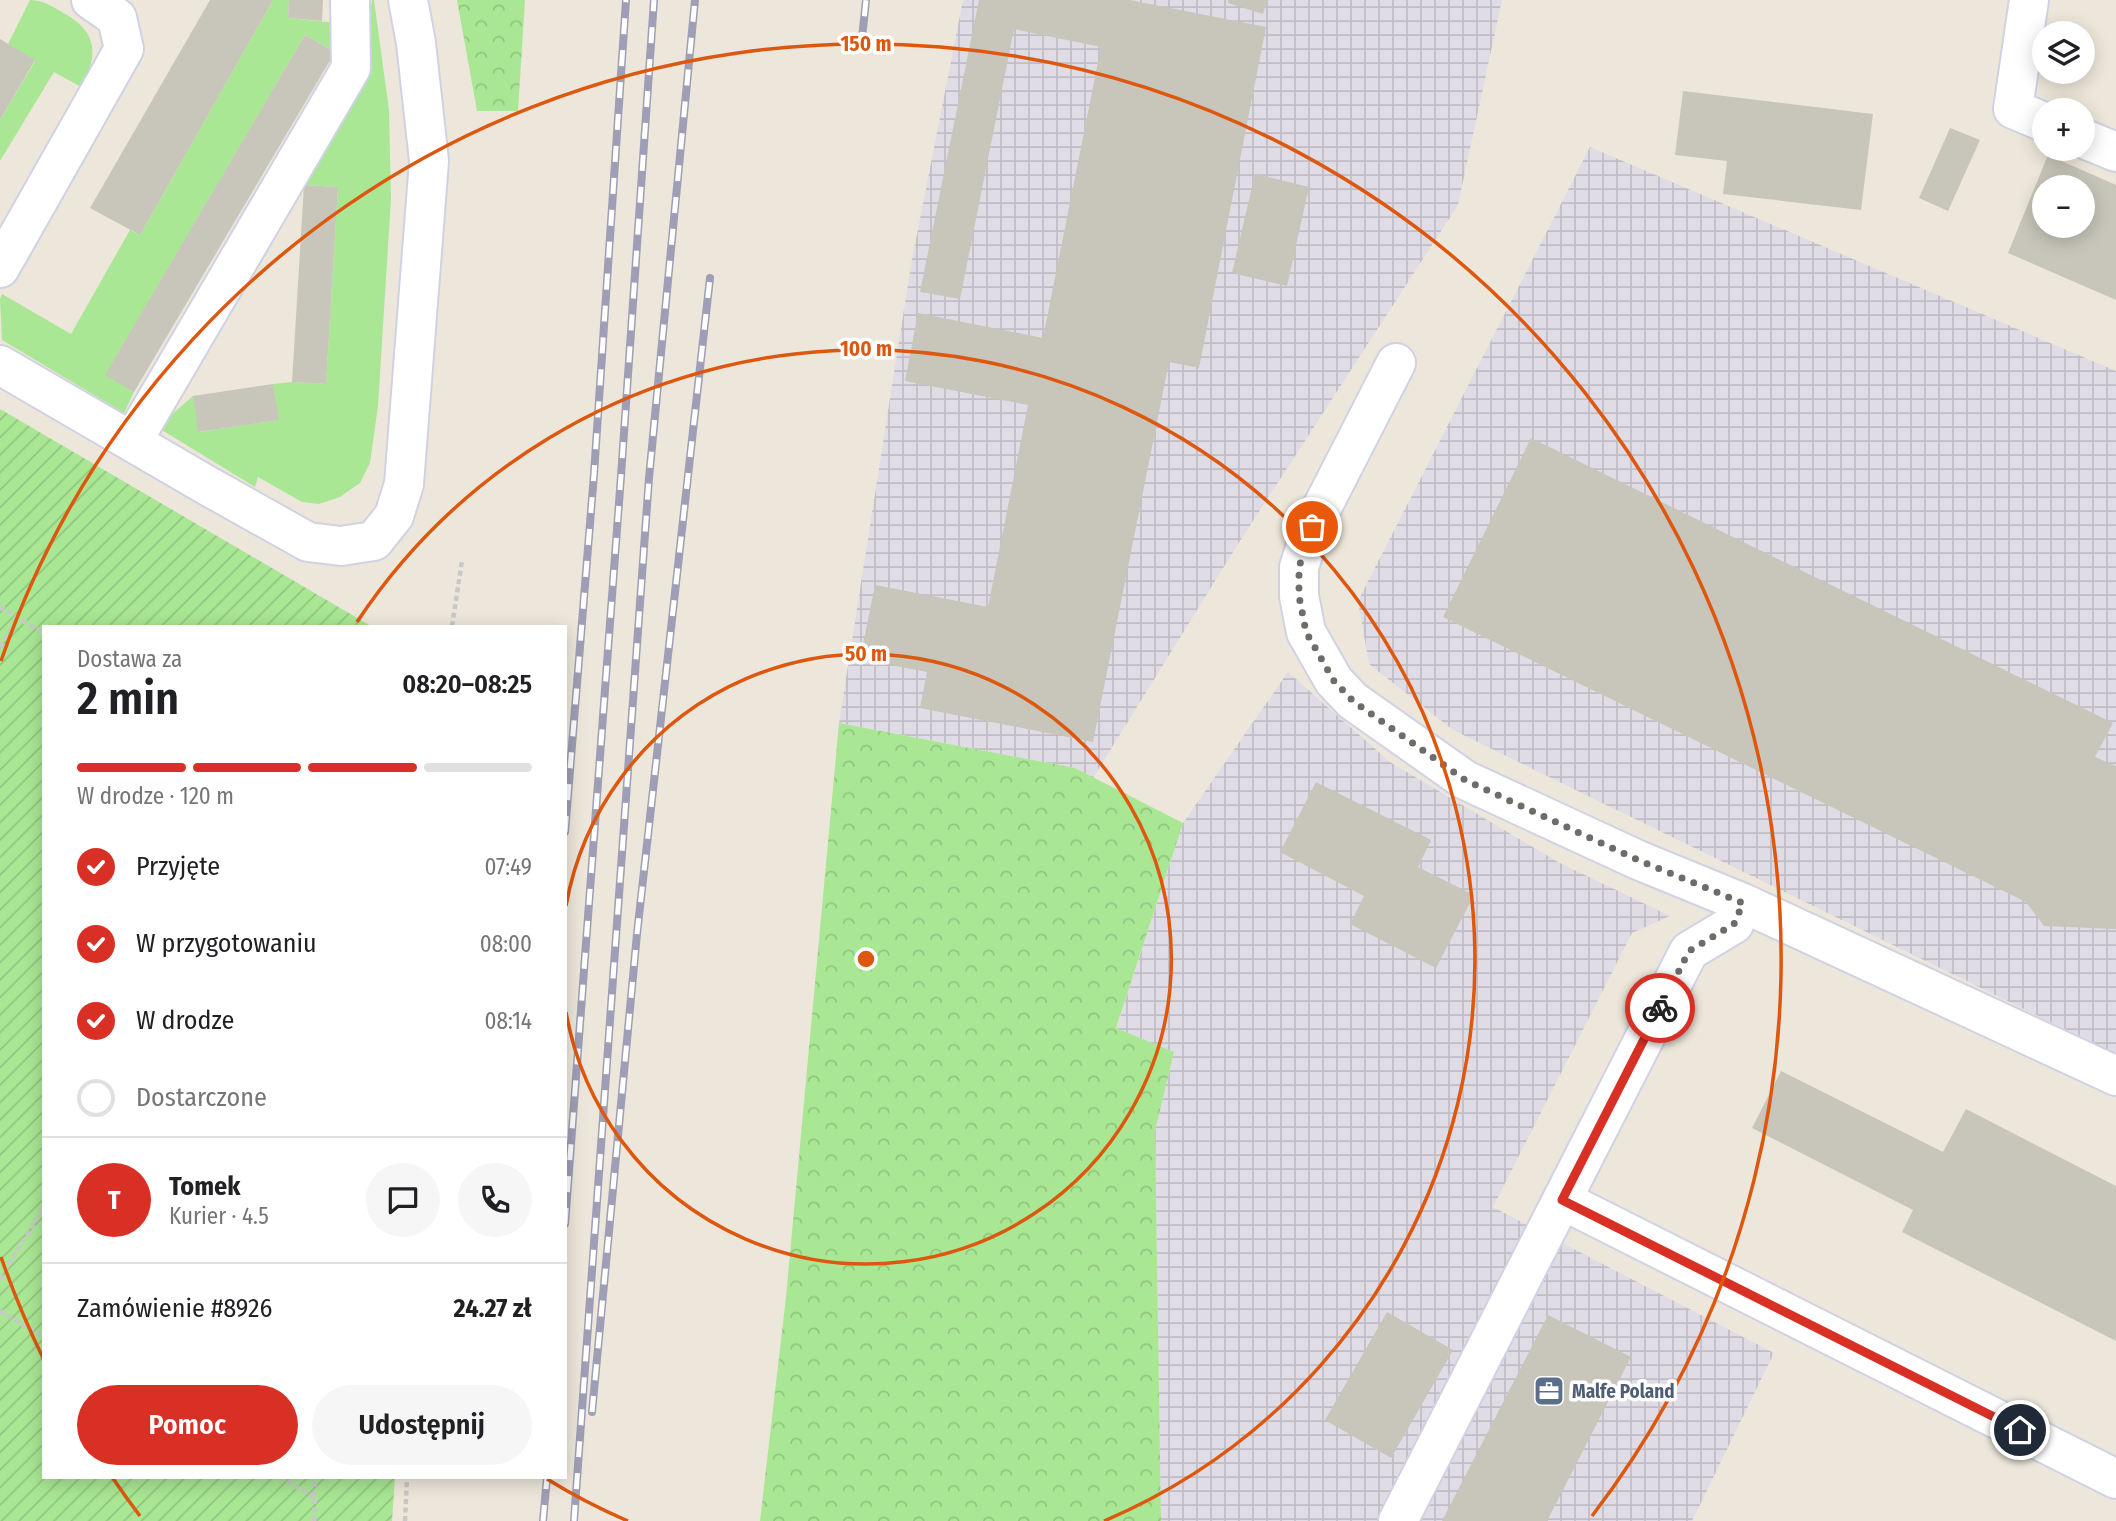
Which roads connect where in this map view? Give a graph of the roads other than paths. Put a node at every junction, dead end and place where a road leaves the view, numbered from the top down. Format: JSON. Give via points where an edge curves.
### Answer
{"nodes":[{"id":1,"x":91,"y":0,"type":"edge"},
{"id":2,"x":350,"y":0,"type":"edge"},
{"id":3,"x":408,"y":0,"type":"edge"},
{"id":4,"x":2029,"y":0,"type":"edge"},
{"id":5,"x":2032,"y":116,"type":"edge"},
{"id":6,"x":2095,"y":143,"type":"edge"},
{"id":7,"x":2116,"y":152,"type":"edge"},
{"id":8,"x":0,"y":268,"type":"edge"},
{"id":9,"x":1396,"y":363,"type":"dead end"},
{"id":10,"x":0,"y":365,"type":"edge"},
{"id":11,"x":132,"y":442,"type":"junction"},
{"id":12,"x":1743,"y":903,"type":"junction"},
{"id":13,"x":2116,"y":1076,"type":"edge"},
{"id":14,"x":1562,"y":1200,"type":"junction"},
{"id":15,"x":2116,"y":1479,"type":"edge"},
{"id":16,"x":1398,"y":1521,"type":"edge"}],
"edges":[{"from":1,"to":8,"type":"street","via":[[117,18],[124,50]]},
{"from":2,"to":11,"type":"street","via":[[351,68]]},
{"from":3,"to":11,"type":"street","via":[[429,162],[404,484],[394,516],[374,541],[341,546],[308,541]]},
{"from":4,"to":5,"type":"street","via":[[2013,108]]},
{"from":6,"to":7,"type":"street"},
{"from":9,"to":12,"type":"street","via":[[1312,527],[1299,567],[1306,632],[1334,681],[1353,701],[1465,780]]},
{"from":10,"to":11,"type":"street"},
{"from":12,"to":13,"type":"street"},
{"from":12,"to":14,"type":"street","via":[[1734,924],[1689,951]]},
{"from":14,"to":15,"type":"street"},
{"from":14,"to":16,"type":"street"}]}
